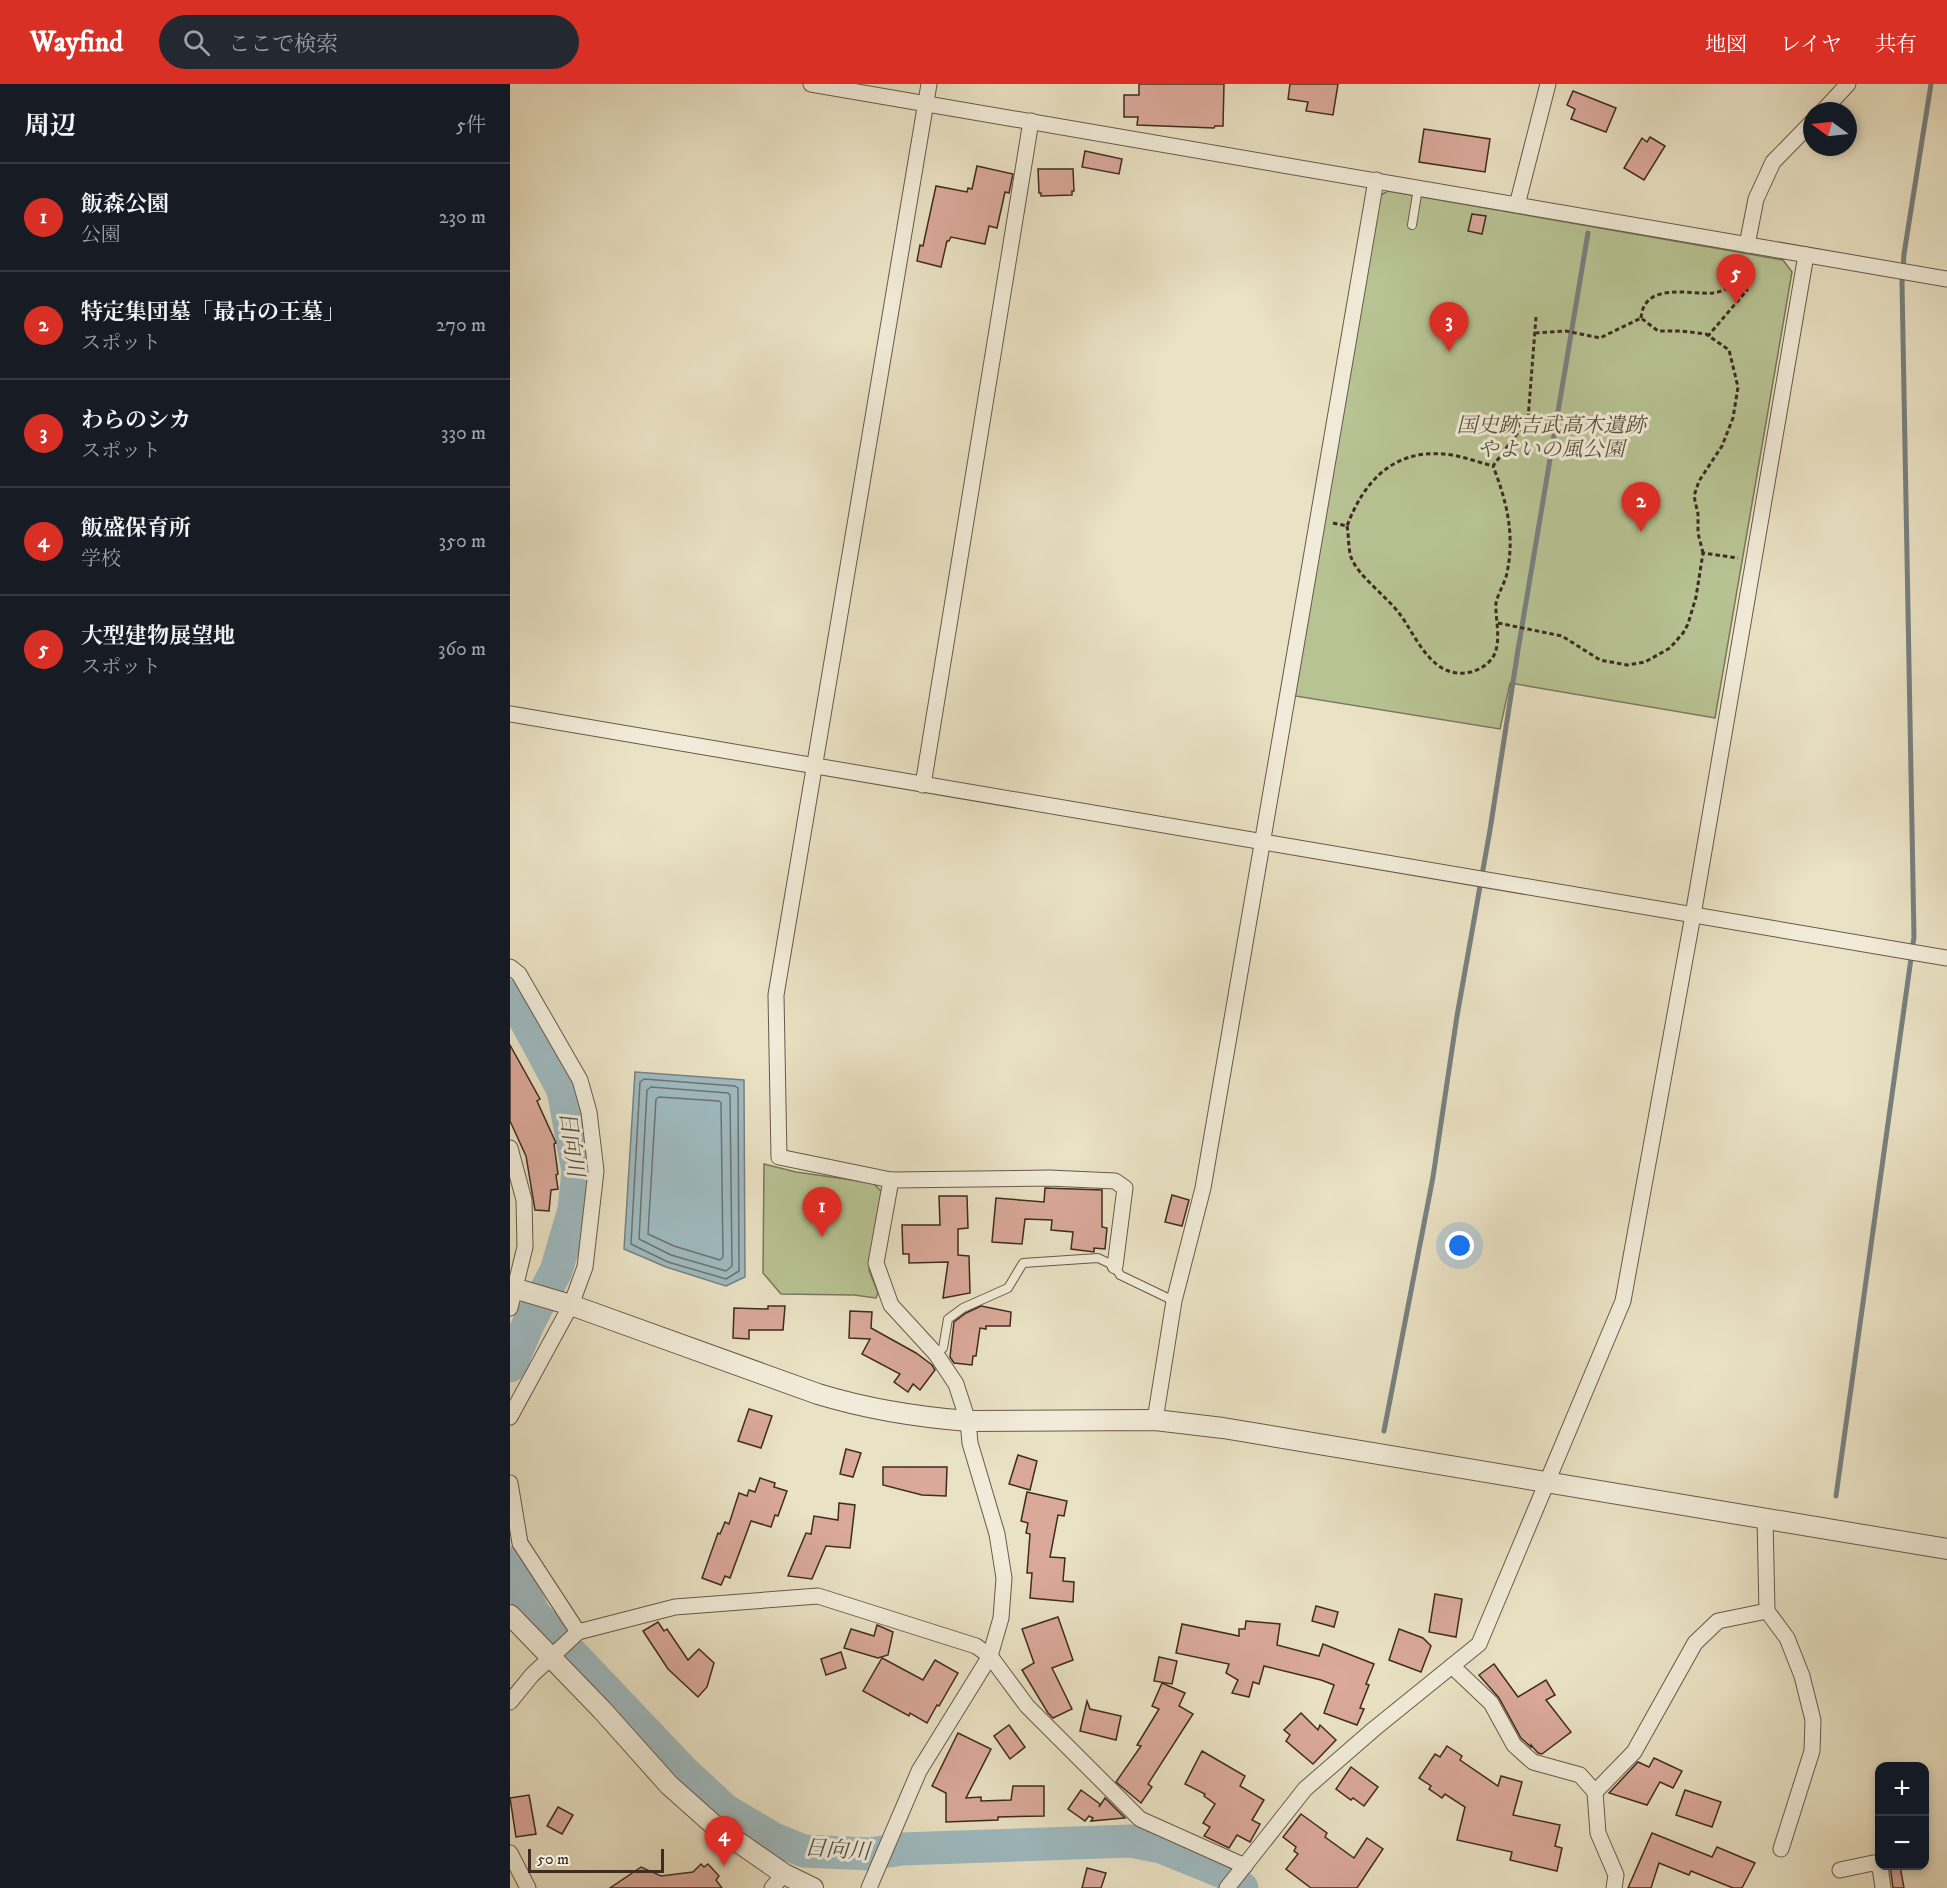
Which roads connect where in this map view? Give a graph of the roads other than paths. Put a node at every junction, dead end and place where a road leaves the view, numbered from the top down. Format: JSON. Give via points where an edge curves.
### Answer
{"nodes":[{"id":1,"x":811,"y":84,"type":"edge"},
{"id":2,"x":929,"y":84,"type":"edge"},
{"id":3,"x":1548,"y":84,"type":"edge"},
{"id":4,"x":1848,"y":84,"type":"edge"},
{"id":5,"x":926,"y":102,"type":"junction"},
{"id":6,"x":1831,"y":102,"type":"edge"},
{"id":7,"x":1031,"y":122,"type":"junction"},
{"id":8,"x":1803,"y":131,"type":"edge"},
{"id":9,"x":1376,"y":180,"type":"junction"},
{"id":10,"x":1418,"y":188,"type":"junction"},
{"id":11,"x":1517,"y":205,"type":"junction"},
{"id":12,"x":1412,"y":225,"type":"dead end"},
{"id":13,"x":1747,"y":245,"type":"junction"},
{"id":14,"x":1806,"y":255,"type":"junction"},
{"id":15,"x":1947,"y":279,"type":"edge"},
{"id":16,"x":510,"y":714,"type":"edge"},
{"id":17,"x":813,"y":766,"type":"junction"},
{"id":18,"x":923,"y":785,"type":"junction"},
{"id":19,"x":1262,"y":842,"type":"junction"},
{"id":20,"x":1694,"y":915,"type":"junction"},
{"id":21,"x":1947,"y":958,"type":"edge"},
{"id":22,"x":510,"y":967,"type":"edge"},
{"id":23,"x":510,"y":1148,"type":"edge"},
{"id":24,"x":891,"y":1180,"type":"junction"},
{"id":25,"x":1115,"y":1266,"type":"junction"},
{"id":26,"x":517,"y":1289,"type":"edge"},
{"id":27,"x":1174,"y":1301,"type":"junction"},
{"id":28,"x":564,"y":1303,"type":"junction"},
{"id":29,"x":510,"y":1308,"type":"edge"},
{"id":30,"x":936,"y":1354,"type":"junction"},
{"id":31,"x":510,"y":1417,"type":"edge"},
{"id":32,"x":1155,"y":1420,"type":"junction"},
{"id":33,"x":968,"y":1421,"type":"junction"},
{"id":34,"x":1548,"y":1482,"type":"junction"},
{"id":35,"x":510,"y":1483,"type":"edge"},
{"id":36,"x":1765,"y":1519,"type":"junction"},
{"id":37,"x":1947,"y":1549,"type":"edge"},
{"id":38,"x":1767,"y":1611,"type":"junction"},
{"id":39,"x":512,"y":1613,"type":"edge"},
{"id":40,"x":578,"y":1632,"type":"junction"},
{"id":41,"x":990,"y":1656,"type":"junction"},
{"id":42,"x":551,"y":1658,"type":"junction"},
{"id":43,"x":1452,"y":1666,"type":"junction"},
{"id":44,"x":510,"y":1702,"type":"edge"},
{"id":45,"x":1595,"y":1792,"type":"junction"},
{"id":46,"x":1781,"y":1849,"type":"dead end"},
{"id":47,"x":510,"y":1853,"type":"edge"},
{"id":48,"x":1245,"y":1866,"type":"junction"},
{"id":49,"x":1840,"y":1870,"type":"dead end"},
{"id":50,"x":778,"y":1881,"type":"edge"},
{"id":51,"x":528,"y":1888,"type":"edge"},
{"id":52,"x":813,"y":1888,"type":"edge"},
{"id":53,"x":869,"y":1888,"type":"edge"},
{"id":54,"x":1227,"y":1888,"type":"edge"},
{"id":55,"x":1614,"y":1888,"type":"edge"},
{"id":56,"x":1883,"y":1888,"type":"edge"}],
"edges":[{"from":1,"to":5,"type":"street"},
{"from":2,"to":5,"type":"street"},
{"from":3,"to":11,"type":"street"},
{"from":4,"to":6,"type":"street"},
{"from":5,"to":7,"type":"street"},
{"from":5,"to":17,"type":"street"},
{"from":7,"to":9,"type":"street"},
{"from":7,"to":18,"type":"street"},
{"from":8,"to":13,"type":"street","via":[[1773,162],[1756,198]]},
{"from":9,"to":10,"type":"street"},
{"from":9,"to":19,"type":"street"},
{"from":10,"to":11,"type":"street"},
{"from":10,"to":12,"type":"lane"},
{"from":11,"to":13,"type":"street"},
{"from":13,"to":14,"type":"street"},
{"from":14,"to":15,"type":"street"},
{"from":14,"to":20,"type":"street"},
{"from":16,"to":17,"type":"street"},
{"from":17,"to":18,"type":"street"},
{"from":17,"to":24,"type":"street","via":[[776,995],[779,1157]]},
{"from":18,"to":19,"type":"street"},
{"from":19,"to":20,"type":"street"},
{"from":19,"to":27,"type":"street","via":[[1203,1188]]},
{"from":20,"to":21,"type":"street"},
{"from":20,"to":34,"type":"street","via":[[1623,1301]]},
{"from":22,"to":28,"type":"street","via":[[519,974],[580,1080],[589,1112],[596,1171],[585,1267]]},
{"from":23,"to":26,"type":"street","via":[[524,1200],[525,1247]]},
{"from":24,"to":25,"type":"street","via":[[1115,1181],[1125,1188]]},
{"from":24,"to":30,"type":"street","via":[[876,1263],[891,1305]]},
{"from":25,"to":27,"type":"lane","via":[[1120,1275]]},
{"from":25,"to":30,"type":"lane","via":[[1098,1258],[1023,1263],[1008,1288],[948,1319],[943,1348]]},
{"from":26,"to":28,"type":"street"},
{"from":26,"to":29,"type":"street"},
{"from":27,"to":32,"type":"street"},
{"from":28,"to":31,"type":"street"},
{"from":28,"to":33,"type":"street","via":[[818,1395],[857,1406]]},
{"from":30,"to":33,"type":"street","via":[[956,1384]]},
{"from":32,"to":33,"type":"street"},
{"from":32,"to":34,"type":"street","via":[[1283,1437]]},
{"from":33,"to":41,"type":"street","via":[[970,1443],[997,1534],[1004,1578],[1001,1618]]},
{"from":34,"to":36,"type":"street"},
{"from":34,"to":43,"type":"street","via":[[1479,1644]]},
{"from":35,"to":40,"type":"street","via":[[520,1543]]},
{"from":36,"to":37,"type":"street"},
{"from":36,"to":38,"type":"street"},
{"from":38,"to":45,"type":"street","via":[[1718,1622],[1695,1642],[1634,1752]]},
{"from":38,"to":46,"type":"street","via":[[1787,1638],[1813,1720],[1812,1751]]},
{"from":39,"to":42,"type":"street"},
{"from":40,"to":41,"type":"street","via":[[675,1607],[818,1596],[976,1646]]},
{"from":40,"to":42,"type":"street"},
{"from":41,"to":48,"type":"street","via":[[1027,1706],[1140,1819]]},
{"from":41,"to":53,"type":"street","via":[[919,1771]]},
{"from":42,"to":44,"type":"street"},
{"from":42,"to":50,"type":"street","via":[[669,1785]]},
{"from":43,"to":45,"type":"street","via":[[1491,1703],[1514,1745],[1533,1762],[1580,1775]]},
{"from":43,"to":48,"type":"street","via":[[1305,1789]]},
{"from":45,"to":55,"type":"street","via":[[1598,1833],[1616,1875]]},
{"from":47,"to":51,"type":"street"},
{"from":48,"to":54,"type":"street"},
{"from":49,"to":56,"type":"street","via":[[1873,1863],[1880,1866]]},
{"from":50,"to":52,"type":"street"}]}
